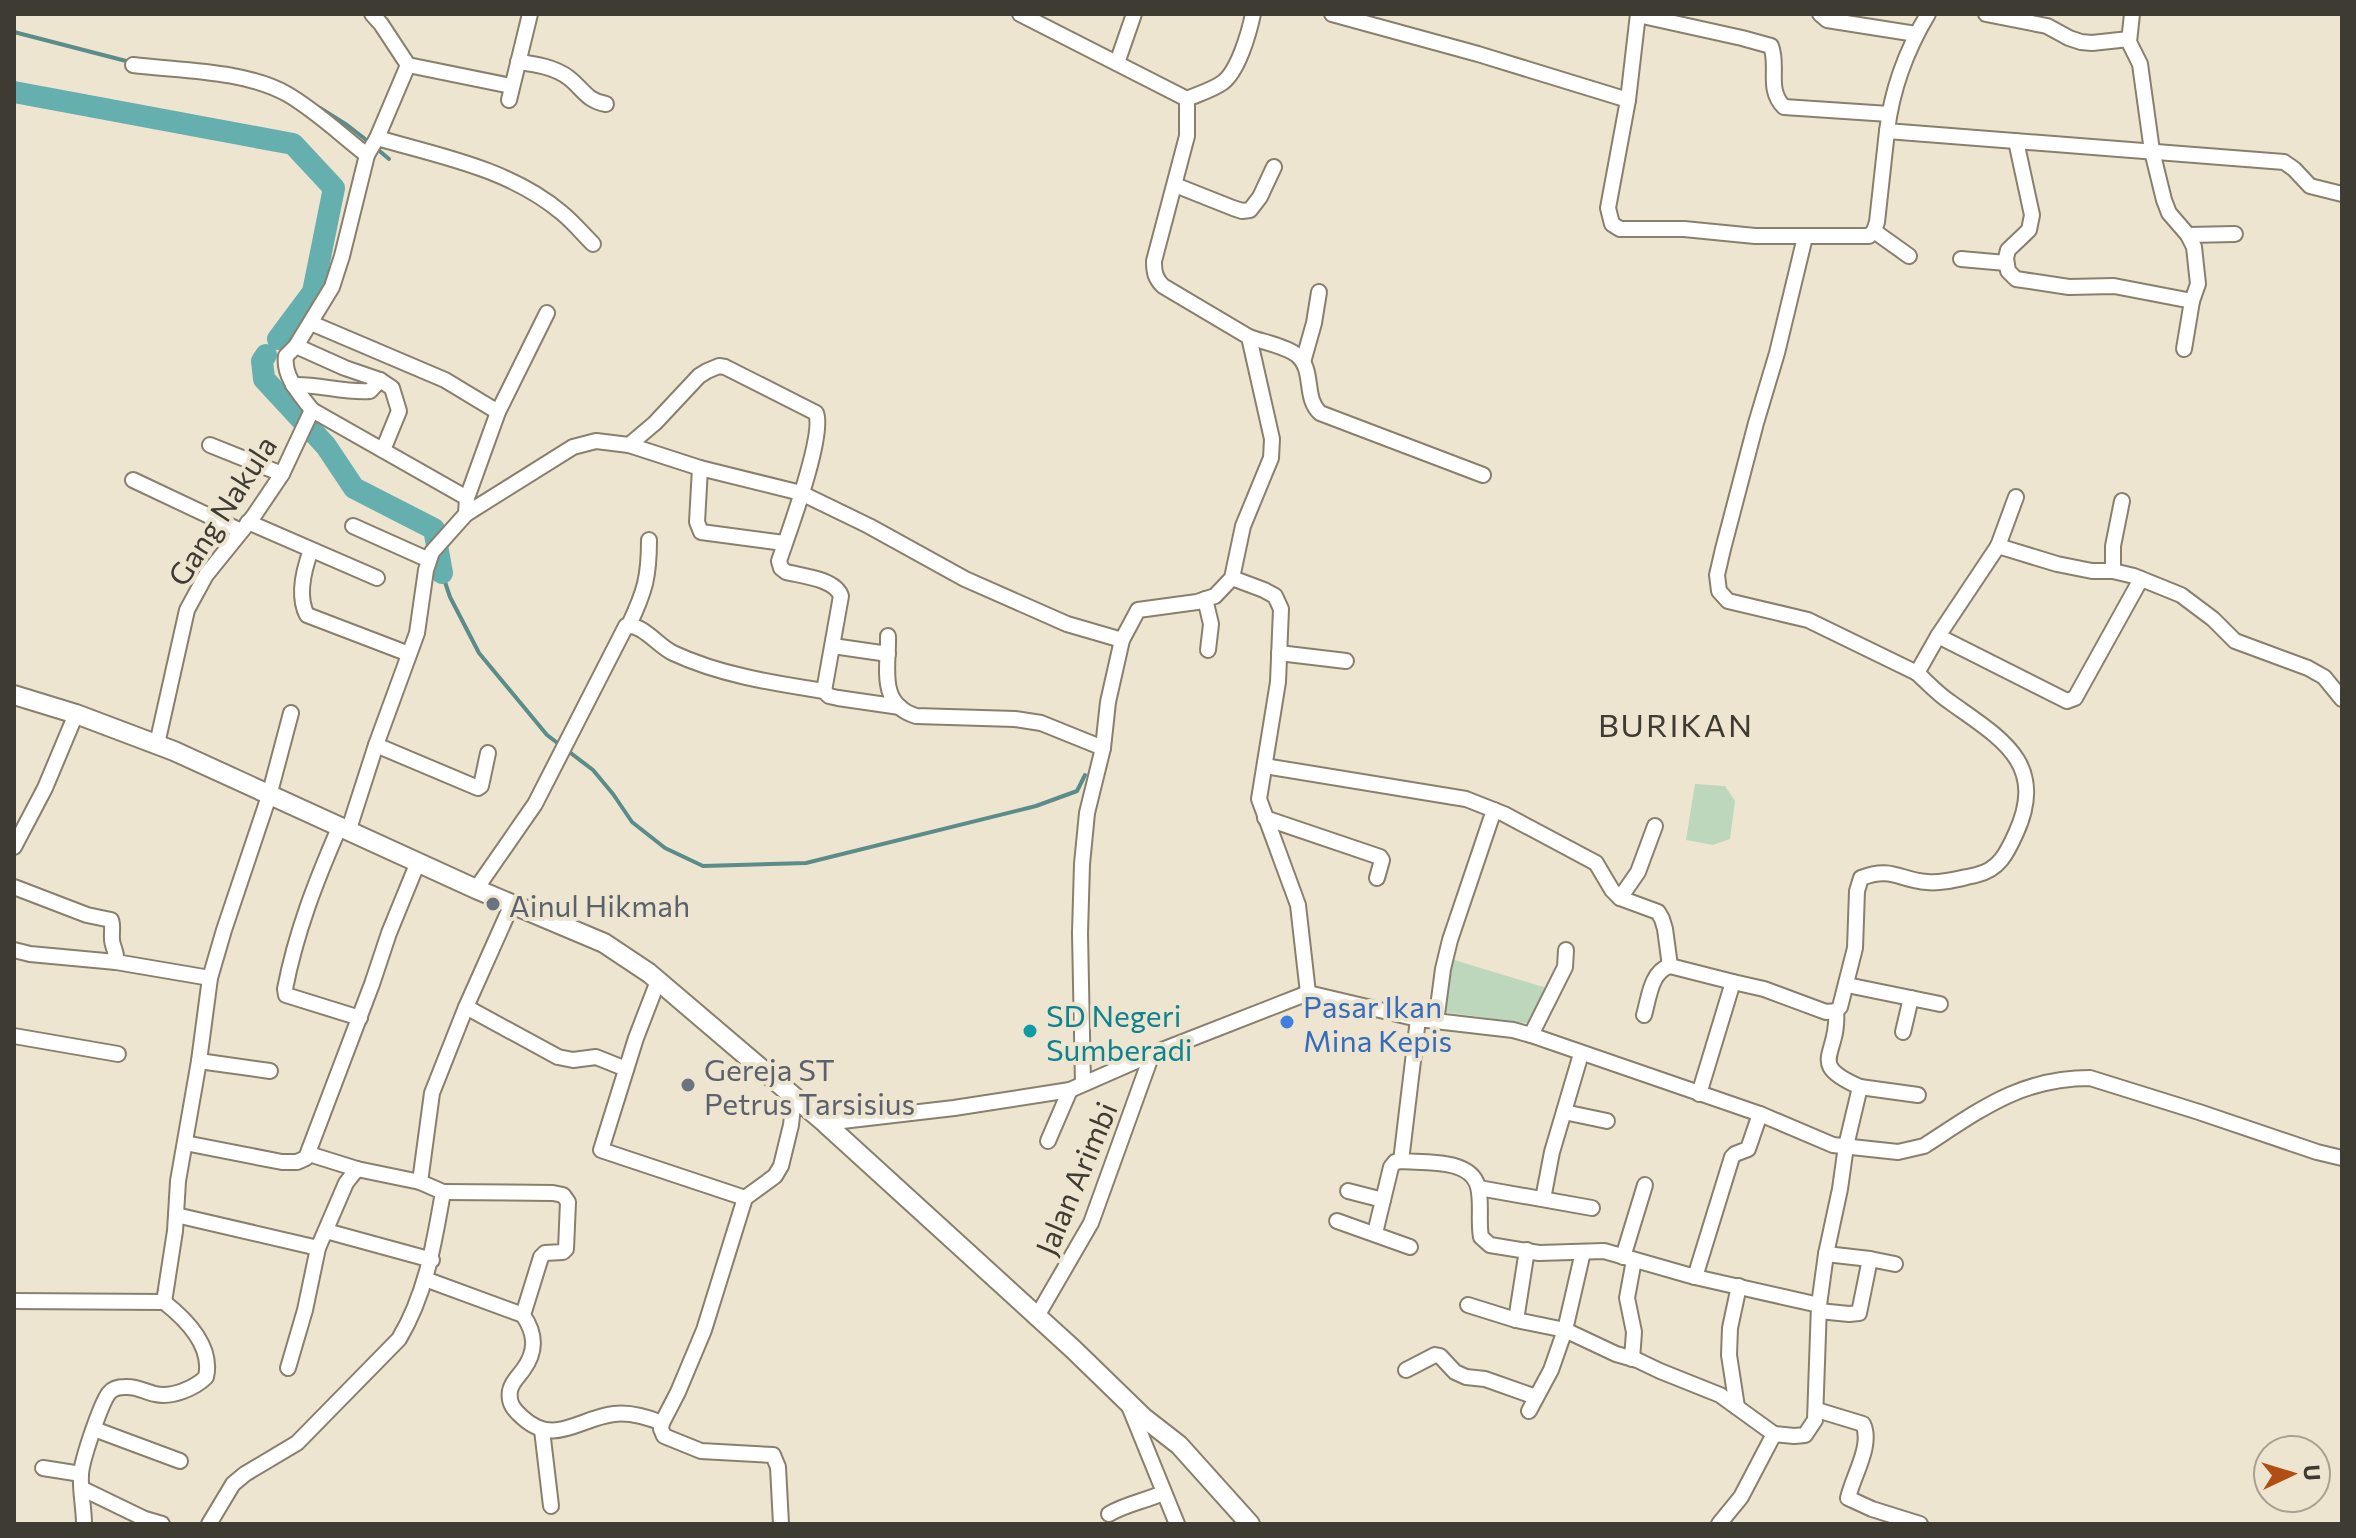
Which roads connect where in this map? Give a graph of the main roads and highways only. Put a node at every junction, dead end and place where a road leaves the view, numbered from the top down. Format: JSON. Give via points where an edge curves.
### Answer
{"nodes":[{"id":1,"x":14,"y":695,"type":"edge"},
{"id":2,"x":1250,"y":1524,"type":"edge"}],
"edges":[{"from":1,"to":2,"type":"main road","via":[[157,744],[624,955],[825,1123],[1179,1445]]}]}
